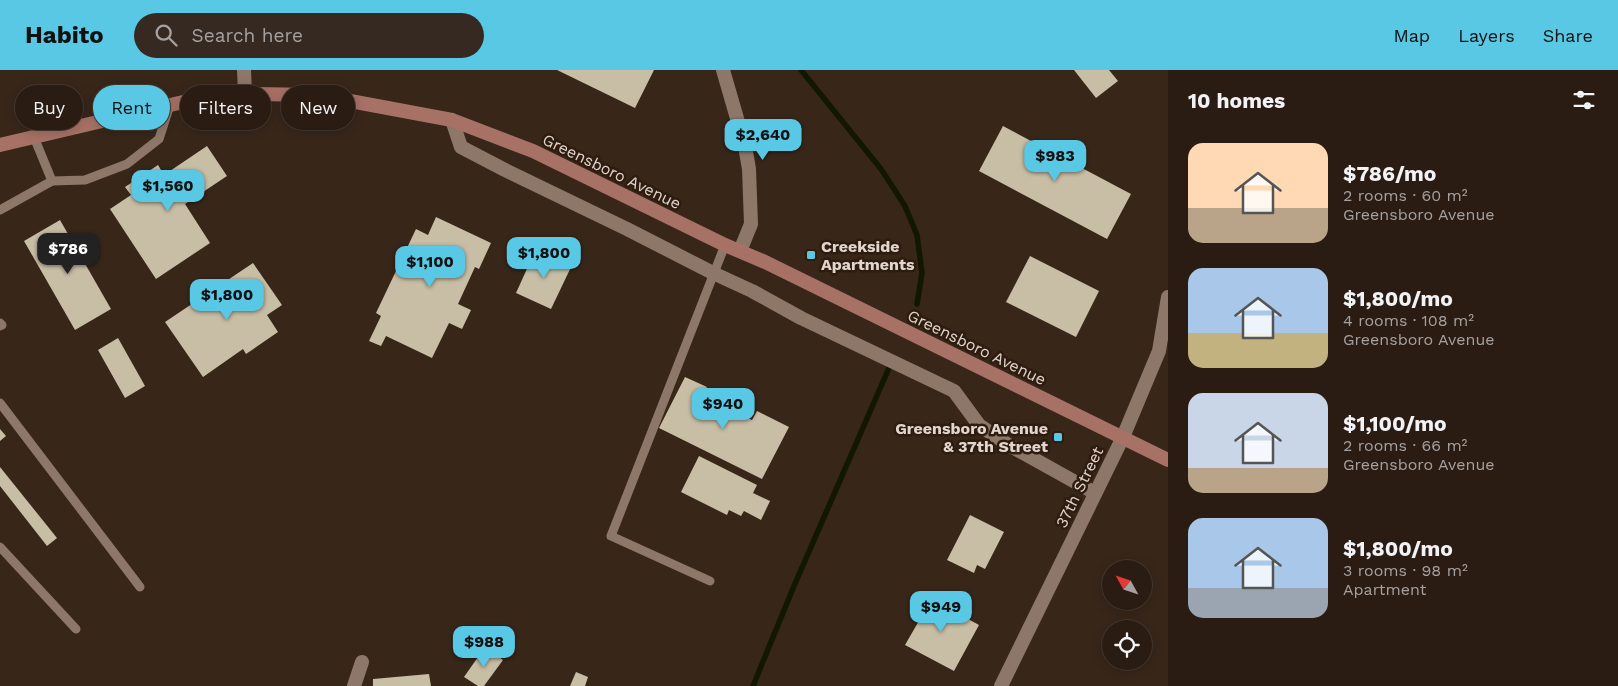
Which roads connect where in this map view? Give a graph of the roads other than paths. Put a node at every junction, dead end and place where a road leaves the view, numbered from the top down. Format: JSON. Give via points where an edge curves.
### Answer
{"nodes":[{"id":1,"x":244,"y":70,"type":"edge"},
{"id":2,"x":723,"y":70,"type":"edge"},
{"id":3,"x":245,"y":85,"type":"edge"},
{"id":4,"x":271,"y":94,"type":"edge"},
{"id":5,"x":180,"y":104,"type":"edge"},
{"id":6,"x":170,"y":105,"type":"edge"},
{"id":7,"x":452,"y":120,"type":"junction"},
{"id":8,"x":93,"y":123,"type":"edge"},
{"id":9,"x":162,"y":130,"type":"edge"},
{"id":10,"x":34,"y":137,"type":"junction"},
{"id":11,"x":0,"y":146,"type":"edge"},
{"id":12,"x":52,"y":180,"type":"junction"},
{"id":13,"x":0,"y":210,"type":"edge"},
{"id":14,"x":725,"y":245,"type":"junction"},
{"id":15,"x":740,"y":251,"type":"junction"},
{"id":16,"x":712,"y":273,"type":"junction"},
{"id":17,"x":1168,"y":300,"type":"edge"},
{"id":18,"x":0,"y":403,"type":"edge"},
{"id":19,"x":1123,"y":437,"type":"junction"},
{"id":20,"x":1168,"y":460,"type":"edge"},
{"id":21,"x":1095,"y":494,"type":"junction"},
{"id":22,"x":0,"y":547,"type":"edge"},
{"id":23,"x":710,"y":581,"type":"dead end"},
{"id":24,"x":140,"y":587,"type":"dead end"},
{"id":25,"x":76,"y":629,"type":"dead end"},
{"id":26,"x":362,"y":662,"type":"dead end"},
{"id":27,"x":354,"y":686,"type":"edge"},
{"id":28,"x":1001,"y":686,"type":"edge"}],
"edges":[{"from":1,"to":3,"type":"street"},
{"from":2,"to":15,"type":"street","via":[[750,169],[750,224]]},
{"from":4,"to":7,"type":"main road","name":"Greensboro Avenue","via":[[318,95]]},
{"from":5,"to":6,"type":"main road","name":"Greensboro Avenue"},
{"from":7,"to":14,"type":"main road","name":"Greensboro Avenue","via":[[533,152]]},
{"from":7,"to":16,"type":"street","via":[[461,147]]},
{"from":8,"to":10,"type":"main road","name":"Greensboro Avenue"},
{"from":9,"to":12,"type":"lane","via":[[159,139],[127,164],[85,180]]},
{"from":10,"to":11,"type":"main road","name":"Greensboro Avenue"},
{"from":10,"to":12,"type":"lane"},
{"from":12,"to":13,"type":"lane"},
{"from":14,"to":15,"type":"main road","name":"Greensboro Avenue"},
{"from":14,"to":16,"type":"lane"},
{"from":15,"to":19,"type":"main road","name":"Greensboro Avenue"},
{"from":16,"to":21,"type":"street","via":[[954,391],[979,425]]},
{"from":16,"to":23,"type":"lane","via":[[611,536]]},
{"from":17,"to":19,"type":"street","name":"37th Street","via":[[1159,351]]},
{"from":18,"to":24,"type":"lane"},
{"from":19,"to":20,"type":"main road","name":"Greensboro Avenue"},
{"from":19,"to":21,"type":"street","name":"37th Street"},
{"from":21,"to":28,"type":"street","name":"37th Street"},
{"from":22,"to":25,"type":"lane"},
{"from":26,"to":27,"type":"street"}]}
